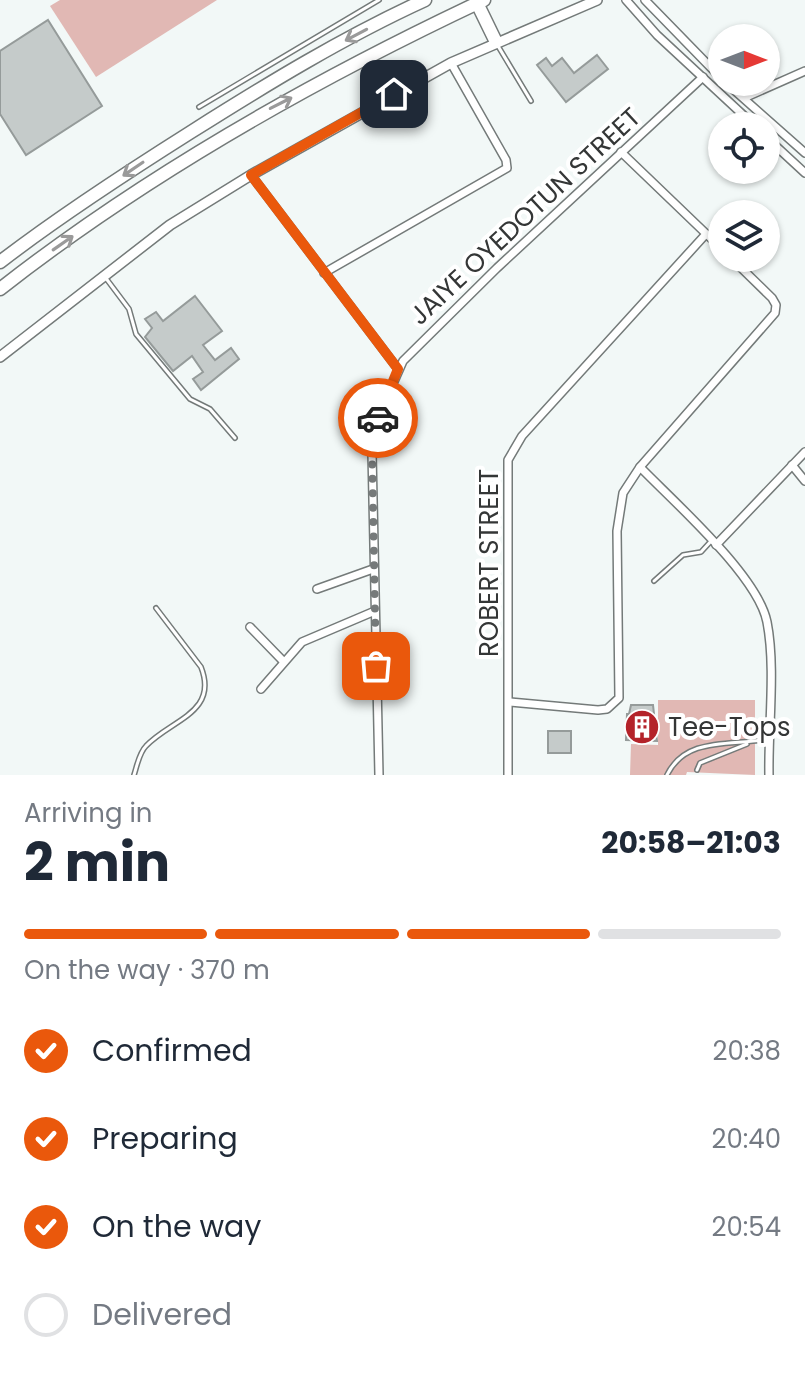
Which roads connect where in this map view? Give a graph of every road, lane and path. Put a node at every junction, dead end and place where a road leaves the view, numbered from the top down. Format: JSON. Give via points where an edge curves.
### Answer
{"nodes":[{"id":1,"x":379,"y":0,"type":"edge"},
{"id":2,"x":425,"y":0,"type":"edge"},
{"id":3,"x":597,"y":0,"type":"edge"},
{"id":4,"x":626,"y":0,"type":"edge"},
{"id":5,"x":645,"y":0,"type":"edge"},
{"id":6,"x":481,"y":2,"type":"edge"},
{"id":7,"x":406,"y":4,"type":"edge"},
{"id":8,"x":674,"y":32,"type":"junction"},
{"id":9,"x":496,"y":42,"type":"junction"},
{"id":10,"x":665,"y":42,"type":"junction"},
{"id":11,"x":451,"y":63,"type":"junction"},
{"id":12,"x":708,"y":65,"type":"edge"},
{"id":13,"x":805,"y":71,"type":"edge"},
{"id":14,"x":703,"y":77,"type":"junction"},
{"id":15,"x":744,"y":98,"type":"joint"},
{"id":16,"x":531,"y":101,"type":"dead end"},
{"id":17,"x":199,"y":107,"type":"dead end"},
{"id":18,"x":740,"y":112,"type":"edge"},
{"id":19,"x":780,"y":150,"type":"edge"},
{"id":20,"x":621,"y":152,"type":"junction"},
{"id":21,"x":805,"y":153,"type":"edge"},
{"id":22,"x":805,"y":173,"type":"edge"},
{"id":23,"x":251,"y":175,"type":"junction"},
{"id":24,"x":706,"y":234,"type":"joint"},
{"id":25,"x":0,"y":262,"type":"edge"},
{"id":26,"x":745,"y":272,"type":"edge"},
{"id":27,"x":324,"y":273,"type":"junction"},
{"id":28,"x":102,"y":274,"type":"junction"},
{"id":29,"x":0,"y":289,"type":"edge"},
{"id":30,"x":0,"y":357,"type":"edge"},
{"id":31,"x":398,"y":369,"type":"junction"},
{"id":32,"x":235,"y":438,"type":"dead end"},
{"id":33,"x":805,"y":452,"type":"edge"},
{"id":34,"x":792,"y":465,"type":"junction"},
{"id":35,"x":640,"y":467,"type":"junction"},
{"id":36,"x":805,"y":481,"type":"edge"},
{"id":37,"x":714,"y":543,"type":"junction"},
{"id":38,"x":373,"y":569,"type":"junction"},
{"id":39,"x":654,"y":581,"type":"dead end"},
{"id":40,"x":317,"y":589,"type":"dead end"},
{"id":41,"x":156,"y":608,"type":"dead end"},
{"id":42,"x":375,"y":611,"type":"junction"},
{"id":43,"x":250,"y":627,"type":"dead end"},
{"id":44,"x":283,"y":661,"type":"junction"},
{"id":45,"x":261,"y":689,"type":"dead end"},
{"id":46,"x":510,"y":702,"type":"junction"},
{"id":47,"x":768,"y":739,"type":"junction"},
{"id":48,"x":751,"y":743,"type":"junction"},
{"id":49,"x":697,"y":770,"type":"dead end"},
{"id":50,"x":134,"y":775,"type":"edge"},
{"id":51,"x":379,"y":775,"type":"edge"},
{"id":52,"x":508,"y":775,"type":"edge"},
{"id":53,"x":667,"y":775,"type":"edge"},
{"id":54,"x":769,"y":775,"type":"edge"}],
"edges":[{"from":1,"to":17,"type":"lane"},
{"from":2,"to":7,"type":"highway"},
{"from":3,"to":9,"type":"street"},
{"from":4,"to":10,"type":"street"},
{"from":5,"to":8,"type":"street"},
{"from":6,"to":9,"type":"highway"},
{"from":29,"to":6,"type":"highway","one_way":true,"via":[[103,215],[266,111]]},
{"from":7,"to":25,"type":"highway","one_way":true,"via":[[232,106]]},
{"from":8,"to":10,"type":"street"},
{"from":8,"to":12,"type":"street"},
{"from":9,"to":11,"type":"street"},
{"from":9,"to":16,"type":"lane"},
{"from":10,"to":14,"type":"street"},
{"from":11,"to":23,"type":"street"},
{"from":11,"to":27,"type":"street","via":[[507,168]]},
{"from":13,"to":15,"type":"street"},
{"from":14,"to":18,"type":"street"},
{"from":14,"to":20,"type":"street","name":"JAIYE OYEDOTUN STREET"},
{"from":15,"to":21,"type":"street"},
{"from":19,"to":22,"type":"street"},
{"from":20,"to":24,"type":"street"},
{"from":20,"to":31,"type":"street","name":"JAIYE OYEDOTUN STREET"},
{"from":23,"to":27,"type":"street"},
{"from":23,"to":28,"type":"street"},
{"from":24,"to":46,"type":"street","name":"ROBERT STREET","via":[[511,452],[506,478]]},
{"from":26,"to":35,"type":"street","via":[[772,298],[775,313]]},
{"from":27,"to":31,"type":"street"},
{"from":28,"to":30,"type":"street"},
{"from":28,"to":32,"type":"lane","via":[[129,309],[136,334],[190,399],[210,409]]},
{"from":31,"to":38,"type":"street","name":"JAIYE OYEDOTUN STREET","via":[[377,420],[372,453]]},
{"from":33,"to":34,"type":"street"},
{"from":34,"to":36,"type":"street"},
{"from":34,"to":37,"type":"street"},
{"from":35,"to":37,"type":"street"},
{"from":35,"to":46,"type":"street","via":[[623,493],[617,531],[616,704],[598,710]]},
{"from":37,"to":39,"type":"lane","via":[[683,555]]},
{"from":37,"to":47,"type":"street","via":[[761,601],[767,622]]},
{"from":38,"to":40,"type":"street"},
{"from":38,"to":42,"type":"street","name":"JAIYE OYEDOTUN STREET"},
{"from":41,"to":50,"type":"lane","via":[[201,667],[202,702],[144,748]]},
{"from":42,"to":44,"type":"street","via":[[302,642]]},
{"from":42,"to":51,"type":"street","name":"JAIYE OYEDOTUN STREET"},
{"from":43,"to":44,"type":"street"},
{"from":44,"to":45,"type":"street"},
{"from":46,"to":52,"type":"street","name":"ROBERT STREET"},
{"from":47,"to":48,"type":"lane"},
{"from":47,"to":54,"type":"street"},
{"from":48,"to":49,"type":"lane","via":[[704,762]]},
{"from":48,"to":53,"type":"lane","via":[[689,749]]}]}
